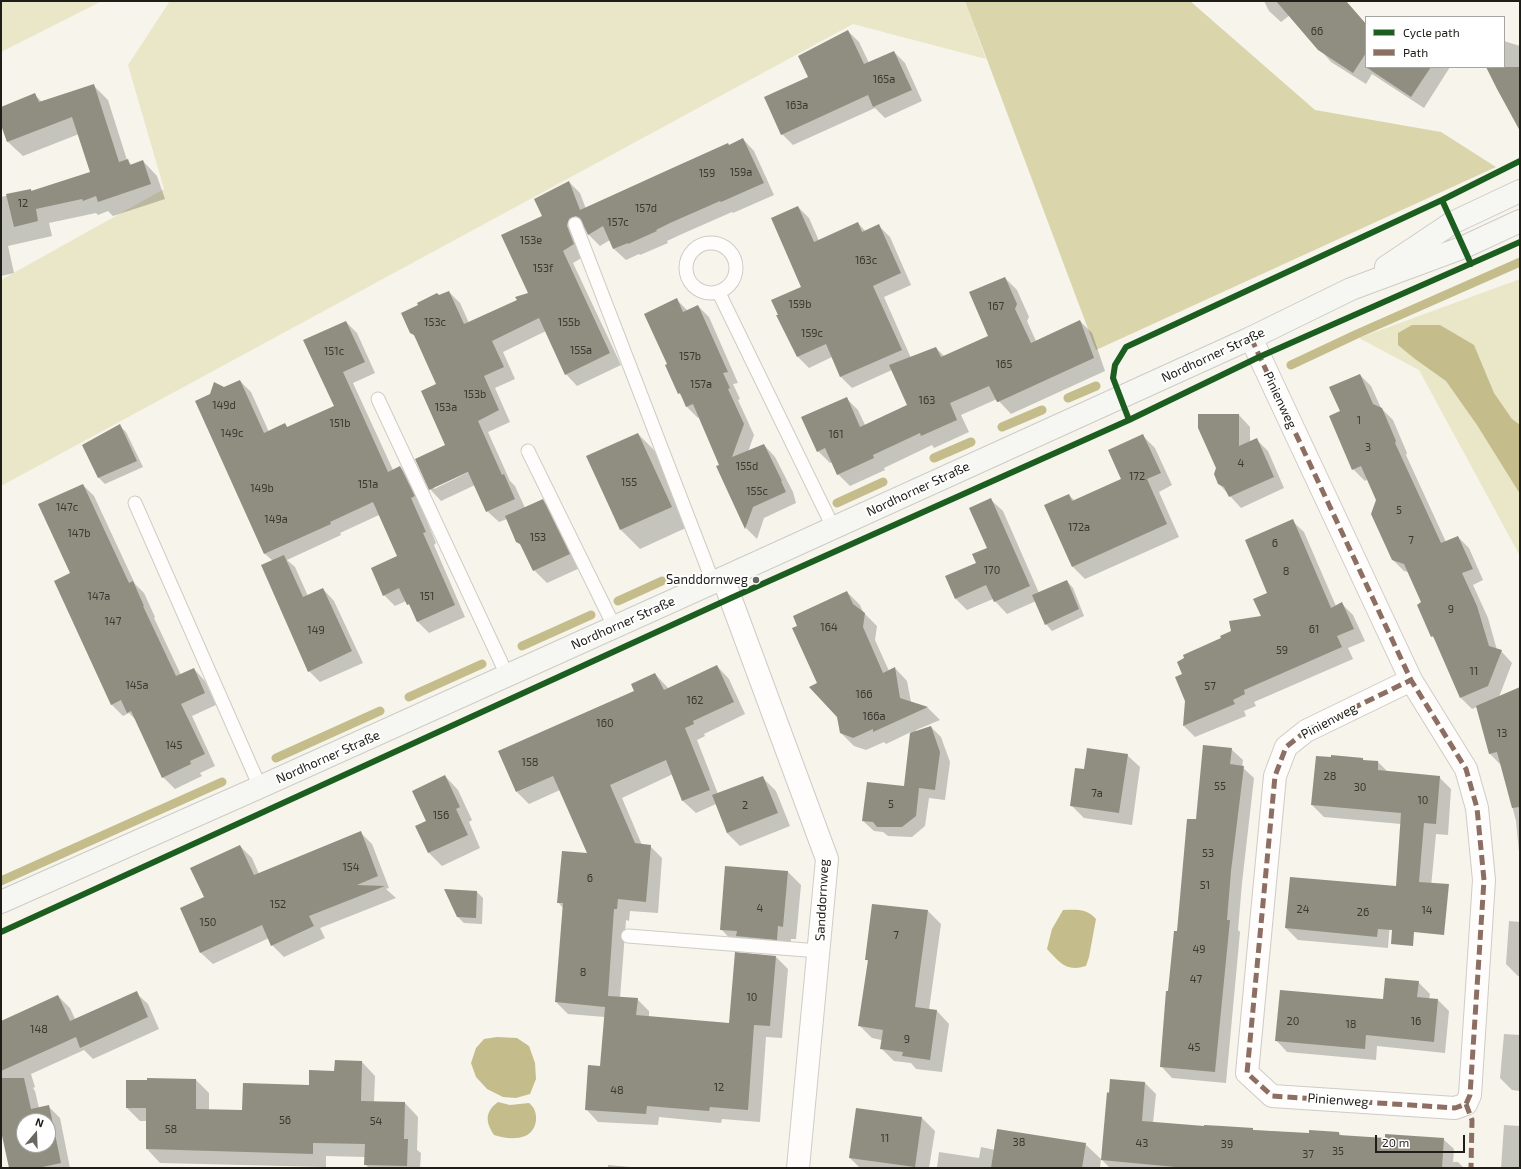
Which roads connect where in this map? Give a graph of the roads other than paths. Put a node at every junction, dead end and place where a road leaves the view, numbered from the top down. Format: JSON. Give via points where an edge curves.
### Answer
{"nodes":[{"id":1,"x":1520,"y":191,"type":"edge"},
{"id":2,"x":1520,"y":221,"type":"edge"},
{"id":3,"x":575,"y":224,"type":"dead end"},
{"id":4,"x":1351,"y":289,"type":"junction"},
{"id":5,"x":719,"y":293,"type":"dead end"},
{"id":6,"x":1250,"y":338,"type":"junction"},
{"id":7,"x":378,"y":399,"type":"dead end"},
{"id":8,"x":528,"y":451,"type":"dead end"},
{"id":9,"x":135,"y":503,"type":"dead end"},
{"id":10,"x":833,"y":528,"type":"junction"},
{"id":11,"x":718,"y":580,"type":"junction"},
{"id":12,"x":614,"y":626,"type":"junction"},
{"id":13,"x":507,"y":675,"type":"junction"},
{"id":14,"x":1411,"y":680,"type":"junction"},
{"id":15,"x":260,"y":788,"type":"junction"},
{"id":16,"x":1,"y":902,"type":"edge"},
{"id":17,"x":628,"y":936,"type":"dead end"},
{"id":18,"x":819,"y":951,"type":"junction"},
{"id":19,"x":798,"y":1168,"type":"edge"}],
"edges":[{"from":1,"to":4,"type":"street","name":"Nordhorner Straße","via":[[1452,223]]},
{"from":2,"to":4,"type":"street","name":"Nordhorner Straße","via":[[1464,247]]},
{"from":3,"to":11,"type":"lane"},
{"from":4,"to":6,"type":"street","name":"Nordhorner Straße"},
{"from":5,"to":10,"type":"lane"},
{"from":6,"to":10,"type":"street","name":"Nordhorner Straße"},
{"from":6,"to":14,"type":"street","name":"Pinienweg"},
{"from":7,"to":13,"type":"lane"},
{"from":8,"to":12,"type":"lane"},
{"from":9,"to":15,"type":"lane"},
{"from":10,"to":11,"type":"street","name":"Nordhorner Straße"},
{"from":11,"to":12,"type":"street","name":"Nordhorner Straße"},
{"from":11,"to":18,"type":"street","name":"Sanddornweg","via":[[827,860]]},
{"from":12,"to":13,"type":"street","name":"Nordhorner Straße"},
{"from":13,"to":15,"type":"street","name":"Nordhorner Straße"},
{"from":14,"to":14,"type":"street","name":"Pinienweg","via":[[1466,769],[1477,808],[1484,880],[1470,1095],[1466,1104],[1455,1108],[1272,1096],[1247,1074],[1275,776],[1286,747],[1306,731]]},
{"from":15,"to":16,"type":"street","name":"Nordhorner Straße"},
{"from":17,"to":18,"type":"lane"},
{"from":18,"to":19,"type":"street","name":"Sanddornweg"}]}
